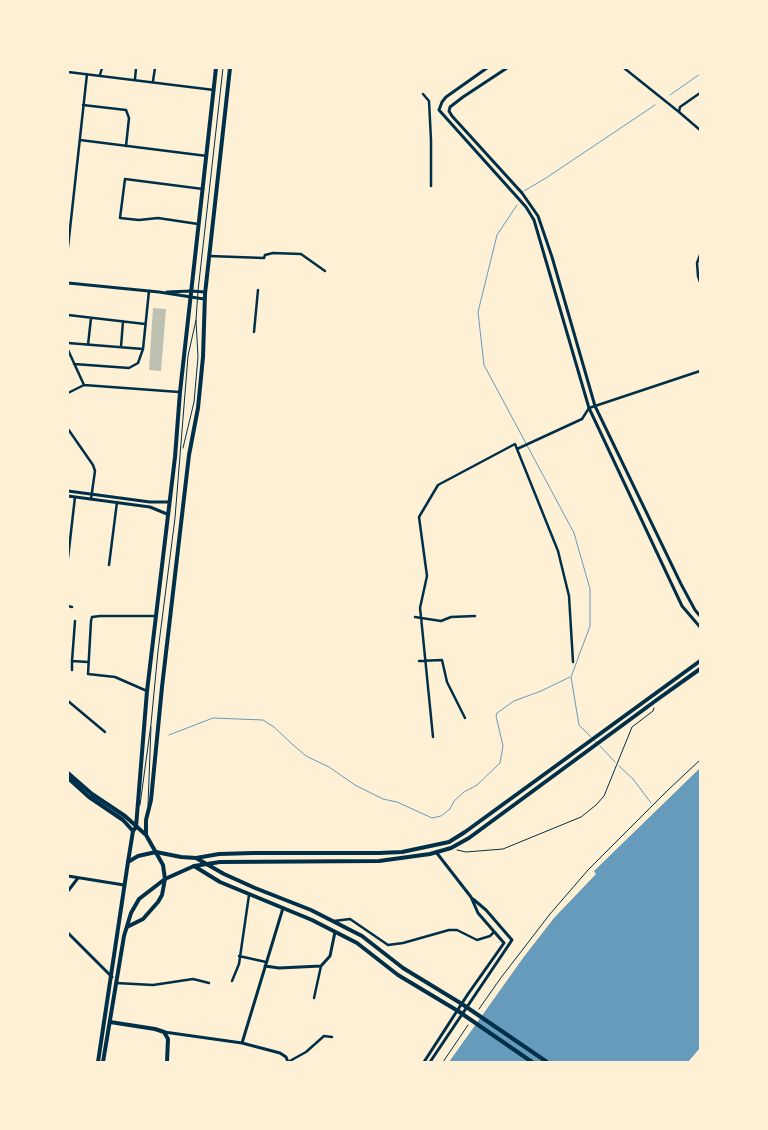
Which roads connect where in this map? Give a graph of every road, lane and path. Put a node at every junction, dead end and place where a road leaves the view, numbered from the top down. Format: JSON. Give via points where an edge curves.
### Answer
{"nodes":[{"id":1,"x":102,"y":68,"type":"edge"},
{"id":2,"x":136,"y":68,"type":"edge"},
{"id":3,"x":155,"y":68,"type":"edge"},
{"id":4,"x":216,"y":68,"type":"edge"},
{"id":5,"x":223,"y":68,"type":"edge"},
{"id":6,"x":230,"y":68,"type":"edge"},
{"id":7,"x":487,"y":68,"type":"edge"},
{"id":8,"x":507,"y":68,"type":"edge"},
{"id":9,"x":624,"y":68,"type":"edge"},
{"id":10,"x":68,"y":72,"type":"edge"},
{"id":11,"x":87,"y":74,"type":"junction"},
{"id":12,"x":100,"y":75,"type":"junction"},
{"id":13,"x":135,"y":79,"type":"junction"},
{"id":14,"x":153,"y":82,"type":"junction"},
{"id":15,"x":214,"y":90,"type":"junction"},
{"id":16,"x":700,"y":93,"type":"edge"},
{"id":17,"x":423,"y":94,"type":"dead end"},
{"id":18,"x":84,"y":105,"type":"junction"},
{"id":19,"x":439,"y":110,"type":"junction"},
{"id":20,"x":449,"y":112,"type":"junction"},
{"id":21,"x":679,"y":112,"type":"junction"},
{"id":22,"x":700,"y":130,"type":"edge"},
{"id":23,"x":80,"y":140,"type":"junction"},
{"id":24,"x":126,"y":146,"type":"junction"},
{"id":25,"x":207,"y":156,"type":"junction"},
{"id":26,"x":431,"y":186,"type":"dead end"},
{"id":27,"x":203,"y":189,"type":"junction"},
{"id":28,"x":522,"y":193,"type":"junction"},
{"id":29,"x":517,"y":197,"type":"junction"},
{"id":30,"x":198,"y":224,"type":"junction"},
{"id":31,"x":68,"y":247,"type":"edge"},
{"id":32,"x":700,"y":255,"type":"edge"},
{"id":33,"x":209,"y":256,"type":"junction"},
{"id":34,"x":325,"y":271,"type":"dead end"},
{"id":35,"x":700,"y":282,"type":"edge"},
{"id":36,"x":68,"y":284,"type":"edge"},
{"id":37,"x":258,"y":290,"type":"dead end"},
{"id":38,"x":149,"y":291,"type":"junction"},
{"id":39,"x":191,"y":291,"type":"junction"},
{"id":40,"x":159,"y":292,"type":"junction"},
{"id":41,"x":198,"y":292,"type":"junction"},
{"id":42,"x":205,"y":292,"type":"junction"},
{"id":43,"x":190,"y":298,"type":"junction"},
{"id":44,"x":197,"y":298,"type":"junction"},
{"id":45,"x":204,"y":299,"type":"junction"},
{"id":46,"x":68,"y":315,"type":"edge"},
{"id":47,"x":91,"y":318,"type":"junction"},
{"id":48,"x":196,"y":320,"type":"junction"},
{"id":49,"x":123,"y":321,"type":"junction"},
{"id":50,"x":146,"y":324,"type":"junction"},
{"id":51,"x":254,"y":332,"type":"dead end"},
{"id":52,"x":68,"y":343,"type":"edge"},
{"id":53,"x":88,"y":345,"type":"junction"},
{"id":54,"x":121,"y":347,"type":"junction"},
{"id":55,"x":143,"y":349,"type":"junction"},
{"id":56,"x":68,"y":350,"type":"edge"},
{"id":57,"x":74,"y":364,"type":"junction"},
{"id":58,"x":700,"y":371,"type":"edge"},
{"id":59,"x":84,"y":385,"type":"junction"},
{"id":60,"x":180,"y":392,"type":"junction"},
{"id":61,"x":68,"y":393,"type":"edge"},
{"id":62,"x":595,"y":406,"type":"junction"},
{"id":63,"x":589,"y":408,"type":"junction"},
{"id":64,"x":68,"y":429,"type":"edge"},
{"id":65,"x":516,"y":448,"type":"junction"},
{"id":66,"x":182,"y":451,"type":"junction"},
{"id":67,"x":68,"y":491,"type":"edge"},
{"id":68,"x":68,"y":496,"type":"edge"},
{"id":69,"x":92,"y":496,"type":"junction"},
{"id":70,"x":75,"y":497,"type":"junction"},
{"id":71,"x":117,"y":502,"type":"junction"},
{"id":72,"x":169,"y":502,"type":"junction"},
{"id":73,"x":167,"y":514,"type":"junction"},
{"id":74,"x":68,"y":558,"type":"edge"},
{"id":75,"x":109,"y":565,"type":"dead end"},
{"id":76,"x":68,"y":606,"type":"edge"},
{"id":77,"x":72,"y":607,"type":"dead end"},
{"id":78,"x":156,"y":616,"type":"junction"},
{"id":79,"x":475,"y":616,"type":"dead end"},
{"id":80,"x":700,"y":616,"type":"edge"},
{"id":81,"x":415,"y":617,"type":"dead end"},
{"id":82,"x":420,"y":617,"type":"junction"},
{"id":83,"x":75,"y":621,"type":"dead end"},
{"id":84,"x":700,"y":627,"type":"edge"},
{"id":85,"x":426,"y":660,"type":"junction"},
{"id":86,"x":72,"y":661,"type":"junction"},
{"id":87,"x":419,"y":661,"type":"dead end"},
{"id":88,"x":700,"y":661,"type":"edge"},
{"id":89,"x":88,"y":662,"type":"junction"},
{"id":90,"x":573,"y":662,"type":"dead end"},
{"id":91,"x":700,"y":669,"type":"edge"},
{"id":92,"x":72,"y":670,"type":"dead end"},
{"id":93,"x":147,"y":691,"type":"junction"},
{"id":94,"x":658,"y":698,"type":"junction"},
{"id":95,"x":68,"y":702,"type":"edge"},
{"id":96,"x":465,"y":718,"type":"dead end"},
{"id":97,"x":151,"y":724,"type":"junction"},
{"id":98,"x":105,"y":732,"type":"dead end"},
{"id":99,"x":433,"y":736,"type":"dead end"},
{"id":100,"x":700,"y":760,"type":"edge"},
{"id":101,"x":68,"y":772,"type":"edge"},
{"id":102,"x":68,"y":778,"type":"edge"},
{"id":103,"x":148,"y":811,"type":"junction"},
{"id":104,"x":137,"y":815,"type":"junction"},
{"id":105,"x":135,"y":829,"type":"junction"},
{"id":106,"x":146,"y":835,"type":"junction"},
{"id":107,"x":434,"y":846,"type":"junction"},
{"id":108,"x":451,"y":848,"type":"junction"},
{"id":109,"x":156,"y":852,"type":"junction"},
{"id":110,"x":436,"y":852,"type":"junction"},
{"id":111,"x":196,"y":858,"type":"junction"},
{"id":112,"x":128,"y":862,"type":"junction"},
{"id":113,"x":208,"y":863,"type":"junction"},
{"id":114,"x":194,"y":866,"type":"junction"},
{"id":115,"x":68,"y":876,"type":"edge"},
{"id":116,"x":78,"y":878,"type":"junction"},
{"id":117,"x":165,"y":880,"type":"junction"},
{"id":118,"x":124,"y":885,"type":"junction"},
{"id":119,"x":68,"y":891,"type":"edge"},
{"id":120,"x":249,"y":895,"type":"junction"},
{"id":121,"x":471,"y":897,"type":"junction"},
{"id":122,"x":282,"y":908,"type":"junction"},
{"id":123,"x":333,"y":921,"type":"junction"},
{"id":124,"x":126,"y":927,"type":"junction"},
{"id":125,"x":335,"y":932,"type":"junction"},
{"id":126,"x":494,"y":932,"type":"junction"},
{"id":127,"x":68,"y":934,"type":"edge"},
{"id":128,"x":240,"y":956,"type":"junction"},
{"id":129,"x":266,"y":962,"type":"junction"},
{"id":130,"x":265,"y":966,"type":"junction"},
{"id":131,"x":321,"y":966,"type":"junction"},
{"id":132,"x":112,"y":977,"type":"junction"},
{"id":133,"x":232,"y":981,"type":"dead end"},
{"id":134,"x":116,"y":983,"type":"junction"},
{"id":135,"x":209,"y":983,"type":"dead end"},
{"id":136,"x":314,"y":998,"type":"dead end"},
{"id":137,"x":475,"y":1016,"type":"dead end"},
{"id":138,"x":110,"y":1022,"type":"junction"},
{"id":139,"x":470,"y":1023,"type":"dead end"},
{"id":140,"x":164,"y":1032,"type":"junction"},
{"id":141,"x":332,"y":1036,"type":"dead end"},
{"id":142,"x":242,"y":1043,"type":"junction"},
{"id":143,"x":98,"y":1062,"type":"edge"},
{"id":144,"x":104,"y":1062,"type":"edge"},
{"id":145,"x":167,"y":1062,"type":"edge"},
{"id":146,"x":288,"y":1062,"type":"edge"},
{"id":147,"x":424,"y":1062,"type":"edge"},
{"id":148,"x":430,"y":1062,"type":"edge"},
{"id":149,"x":444,"y":1062,"type":"edge"},
{"id":150,"x":532,"y":1062,"type":"edge"},
{"id":151,"x":547,"y":1062,"type":"edge"}],
"edges":[{"from":1,"to":12,"type":"street"},
{"from":2,"to":13,"type":"street"},
{"from":3,"to":14,"type":"street"},
{"from":4,"to":15,"type":"main road"},
{"from":5,"to":41,"type":"lane"},
{"from":6,"to":33,"type":"main road"},
{"from":7,"to":19,"type":"street","via":[[446,97]]},
{"from":8,"to":20,"type":"street","via":[[463,96],[450,107]]},
{"from":9,"to":21,"type":"street"},
{"from":10,"to":11,"type":"street"},
{"from":11,"to":12,"type":"street"},
{"from":11,"to":18,"type":"street"},
{"from":12,"to":13,"type":"street"},
{"from":13,"to":14,"type":"street"},
{"from":14,"to":15,"type":"street"},
{"from":15,"to":25,"type":"main road"},
{"from":16,"to":21,"type":"street","via":[[680,107]]},
{"from":17,"to":26,"type":"street","via":[[429,101]]},
{"from":18,"to":23,"type":"street"},
{"from":18,"to":24,"type":"street","via":[[126,110],[129,118]]},
{"from":19,"to":20,"type":"street"},
{"from":19,"to":29,"type":"street"},
{"from":20,"to":28,"type":"street"},
{"from":21,"to":22,"type":"street"},
{"from":23,"to":24,"type":"street"},
{"from":23,"to":31,"type":"street"},
{"from":24,"to":25,"type":"street"},
{"from":25,"to":27,"type":"main road"},
{"from":27,"to":30,"type":"main road"},
{"from":27,"to":30,"type":"street","via":[[125,180],[120,218],[158,218]]},
{"from":28,"to":29,"type":"street"},
{"from":28,"to":62,"type":"street","via":[[538,216]]},
{"from":29,"to":63,"type":"street","via":[[534,220]]},
{"from":30,"to":39,"type":"main road"},
{"from":32,"to":35,"type":"street","via":[[696,263]]},
{"from":33,"to":34,"type":"street","via":[[264,258],[273,253],[301,254]]},
{"from":33,"to":42,"type":"main road"},
{"from":36,"to":38,"type":"street"},
{"from":37,"to":51,"type":"street"},
{"from":38,"to":40,"type":"street"},
{"from":38,"to":50,"type":"street"},
{"from":39,"to":40,"type":"street"},
{"from":39,"to":41,"type":"street"},
{"from":39,"to":43,"type":"main road"},
{"from":40,"to":43,"type":"street"},
{"from":41,"to":42,"type":"street"},
{"from":41,"to":44,"type":"lane"},
{"from":42,"to":45,"type":"main road"},
{"from":43,"to":44,"type":"street"},
{"from":43,"to":60,"type":"main road"},
{"from":44,"to":45,"type":"street"},
{"from":44,"to":48,"type":"lane"},
{"from":45,"to":103,"type":"main road","via":[[198,408],[189,455]]},
{"from":46,"to":47,"type":"street"},
{"from":47,"to":49,"type":"street"},
{"from":47,"to":53,"type":"street"},
{"from":48,"to":66,"type":"lane","via":[[188,356]]},
{"from":48,"to":66,"type":"lane","via":[[198,357],[194,402]]},
{"from":49,"to":50,"type":"street"},
{"from":49,"to":54,"type":"street"},
{"from":50,"to":55,"type":"street"},
{"from":52,"to":53,"type":"street"},
{"from":53,"to":54,"type":"street"},
{"from":54,"to":55,"type":"street"},
{"from":55,"to":57,"type":"street","via":[[138,363],[129,368]]},
{"from":56,"to":57,"type":"street"},
{"from":57,"to":59,"type":"street"},
{"from":58,"to":62,"type":"street"},
{"from":59,"to":60,"type":"street"},
{"from":59,"to":61,"type":"street"},
{"from":60,"to":72,"type":"main road"},
{"from":62,"to":63,"type":"street"},
{"from":62,"to":80,"type":"street","via":[[681,584]]},
{"from":63,"to":65,"type":"street","via":[[582,419]]},
{"from":63,"to":84,"type":"street","via":[[682,606]]},
{"from":64,"to":69,"type":"street","via":[[94,465]]},
{"from":65,"to":82,"type":"street","via":[[515,444],[438,485],[419,517],[427,576]]},
{"from":65,"to":90,"type":"street","via":[[558,551],[569,596]]},
{"from":66,"to":97,"type":"lane"},
{"from":67,"to":69,"type":"street"},
{"from":68,"to":70,"type":"street"},
{"from":69,"to":70,"type":"street"},
{"from":69,"to":71,"type":"street"},
{"from":69,"to":72,"type":"street"},
{"from":70,"to":74,"type":"street"},
{"from":71,"to":73,"type":"street","via":[[150,507]]},
{"from":71,"to":75,"type":"street"},
{"from":72,"to":73,"type":"main road"},
{"from":73,"to":78,"type":"main road"},
{"from":76,"to":77,"type":"street"},
{"from":78,"to":89,"type":"street","via":[[92,617]]},
{"from":78,"to":93,"type":"main road"},
{"from":79,"to":82,"type":"street","via":[[451,617],[442,621]]},
{"from":81,"to":82,"type":"street"},
{"from":82,"to":85,"type":"street"},
{"from":83,"to":86,"type":"street"},
{"from":85,"to":87,"type":"street"},
{"from":85,"to":96,"type":"street","via":[[442,660],[446,682]]},
{"from":85,"to":99,"type":"street"},
{"from":86,"to":89,"type":"street"},
{"from":86,"to":92,"type":"street"},
{"from":88,"to":107,"type":"main road","via":[[465,832],[449,842]]},
{"from":89,"to":93,"type":"street","via":[[90,675],[115,677]]},
{"from":91,"to":94,"type":"main road"},
{"from":93,"to":104,"type":"main road"},
{"from":94,"to":108,"type":"main road","via":[[555,776]]},
{"from":94,"to":108,"type":"path","via":[[653,711],[632,727],[604,796],[581,817],[503,849],[466,852]]},
{"from":95,"to":98,"type":"street"},
{"from":97,"to":103,"type":"lane"},
{"from":97,"to":104,"type":"lane"},
{"from":100,"to":137,"type":"path","via":[[588,870],[550,914]]},
{"from":101,"to":105,"type":"main road","via":[[92,794],[125,816]]},
{"from":102,"to":105,"type":"main road","via":[[90,798]]},
{"from":103,"to":106,"type":"main road"},
{"from":104,"to":105,"type":"main road"},
{"from":105,"to":106,"type":"main road"},
{"from":105,"to":112,"type":"main road"},
{"from":106,"to":109,"type":"main road"},
{"from":107,"to":110,"type":"main road"},
{"from":107,"to":111,"type":"main road","via":[[402,852],[253,853]]},
{"from":108,"to":110,"type":"main road"},
{"from":109,"to":111,"type":"main road"},
{"from":109,"to":112,"type":"main road"},
{"from":109,"to":117,"type":"main road","via":[[163,865]]},
{"from":110,"to":113,"type":"main road","via":[[379,861]]},
{"from":110,"to":121,"type":"street"},
{"from":111,"to":113,"type":"main road"},
{"from":112,"to":118,"type":"main road"},
{"from":113,"to":114,"type":"main road"},
{"from":113,"to":123,"type":"main road","via":[[224,874]]},
{"from":114,"to":117,"type":"main road"},
{"from":114,"to":120,"type":"main road"},
{"from":115,"to":116,"type":"street"},
{"from":116,"to":118,"type":"street"},
{"from":116,"to":119,"type":"street"},
{"from":117,"to":124,"type":"main road","via":[[139,899]]},
{"from":117,"to":124,"type":"main road","via":[[158,902],[143,919]]},
{"from":118,"to":132,"type":"main road"},
{"from":120,"to":122,"type":"main road"},
{"from":120,"to":128,"type":"street"},
{"from":121,"to":126,"type":"street","via":[[478,913]]},
{"from":121,"to":148,"type":"street","via":[[512,940]]},
{"from":122,"to":125,"type":"main road"},
{"from":122,"to":129,"type":"street"},
{"from":123,"to":126,"type":"street","via":[[350,919],[388,945],[449,930],[457,930],[477,940]]},
{"from":123,"to":151,"type":"main road","via":[[362,936],[403,968]]},
{"from":124,"to":134,"type":"main road"},
{"from":125,"to":131,"type":"street","via":[[330,956]]},
{"from":125,"to":150,"type":"main road","via":[[357,943],[398,975]]},
{"from":126,"to":147,"type":"street","via":[[504,944]]},
{"from":127,"to":132,"type":"street"},
{"from":128,"to":129,"type":"street"},
{"from":128,"to":133,"type":"street"},
{"from":129,"to":130,"type":"street"},
{"from":130,"to":131,"type":"street"},
{"from":130,"to":142,"type":"street"},
{"from":131,"to":136,"type":"street"},
{"from":132,"to":143,"type":"main road"},
{"from":134,"to":135,"type":"street","via":[[153,985],[193,979]]},
{"from":134,"to":138,"type":"main road"},
{"from":138,"to":140,"type":"main road"},
{"from":138,"to":144,"type":"main road"},
{"from":139,"to":149,"type":"path"},
{"from":140,"to":142,"type":"street"},
{"from":140,"to":145,"type":"main road","via":[[168,1039]]},
{"from":141,"to":146,"type":"street","via":[[324,1036]]},
{"from":142,"to":146,"type":"street","via":[[280,1053]]}]}
